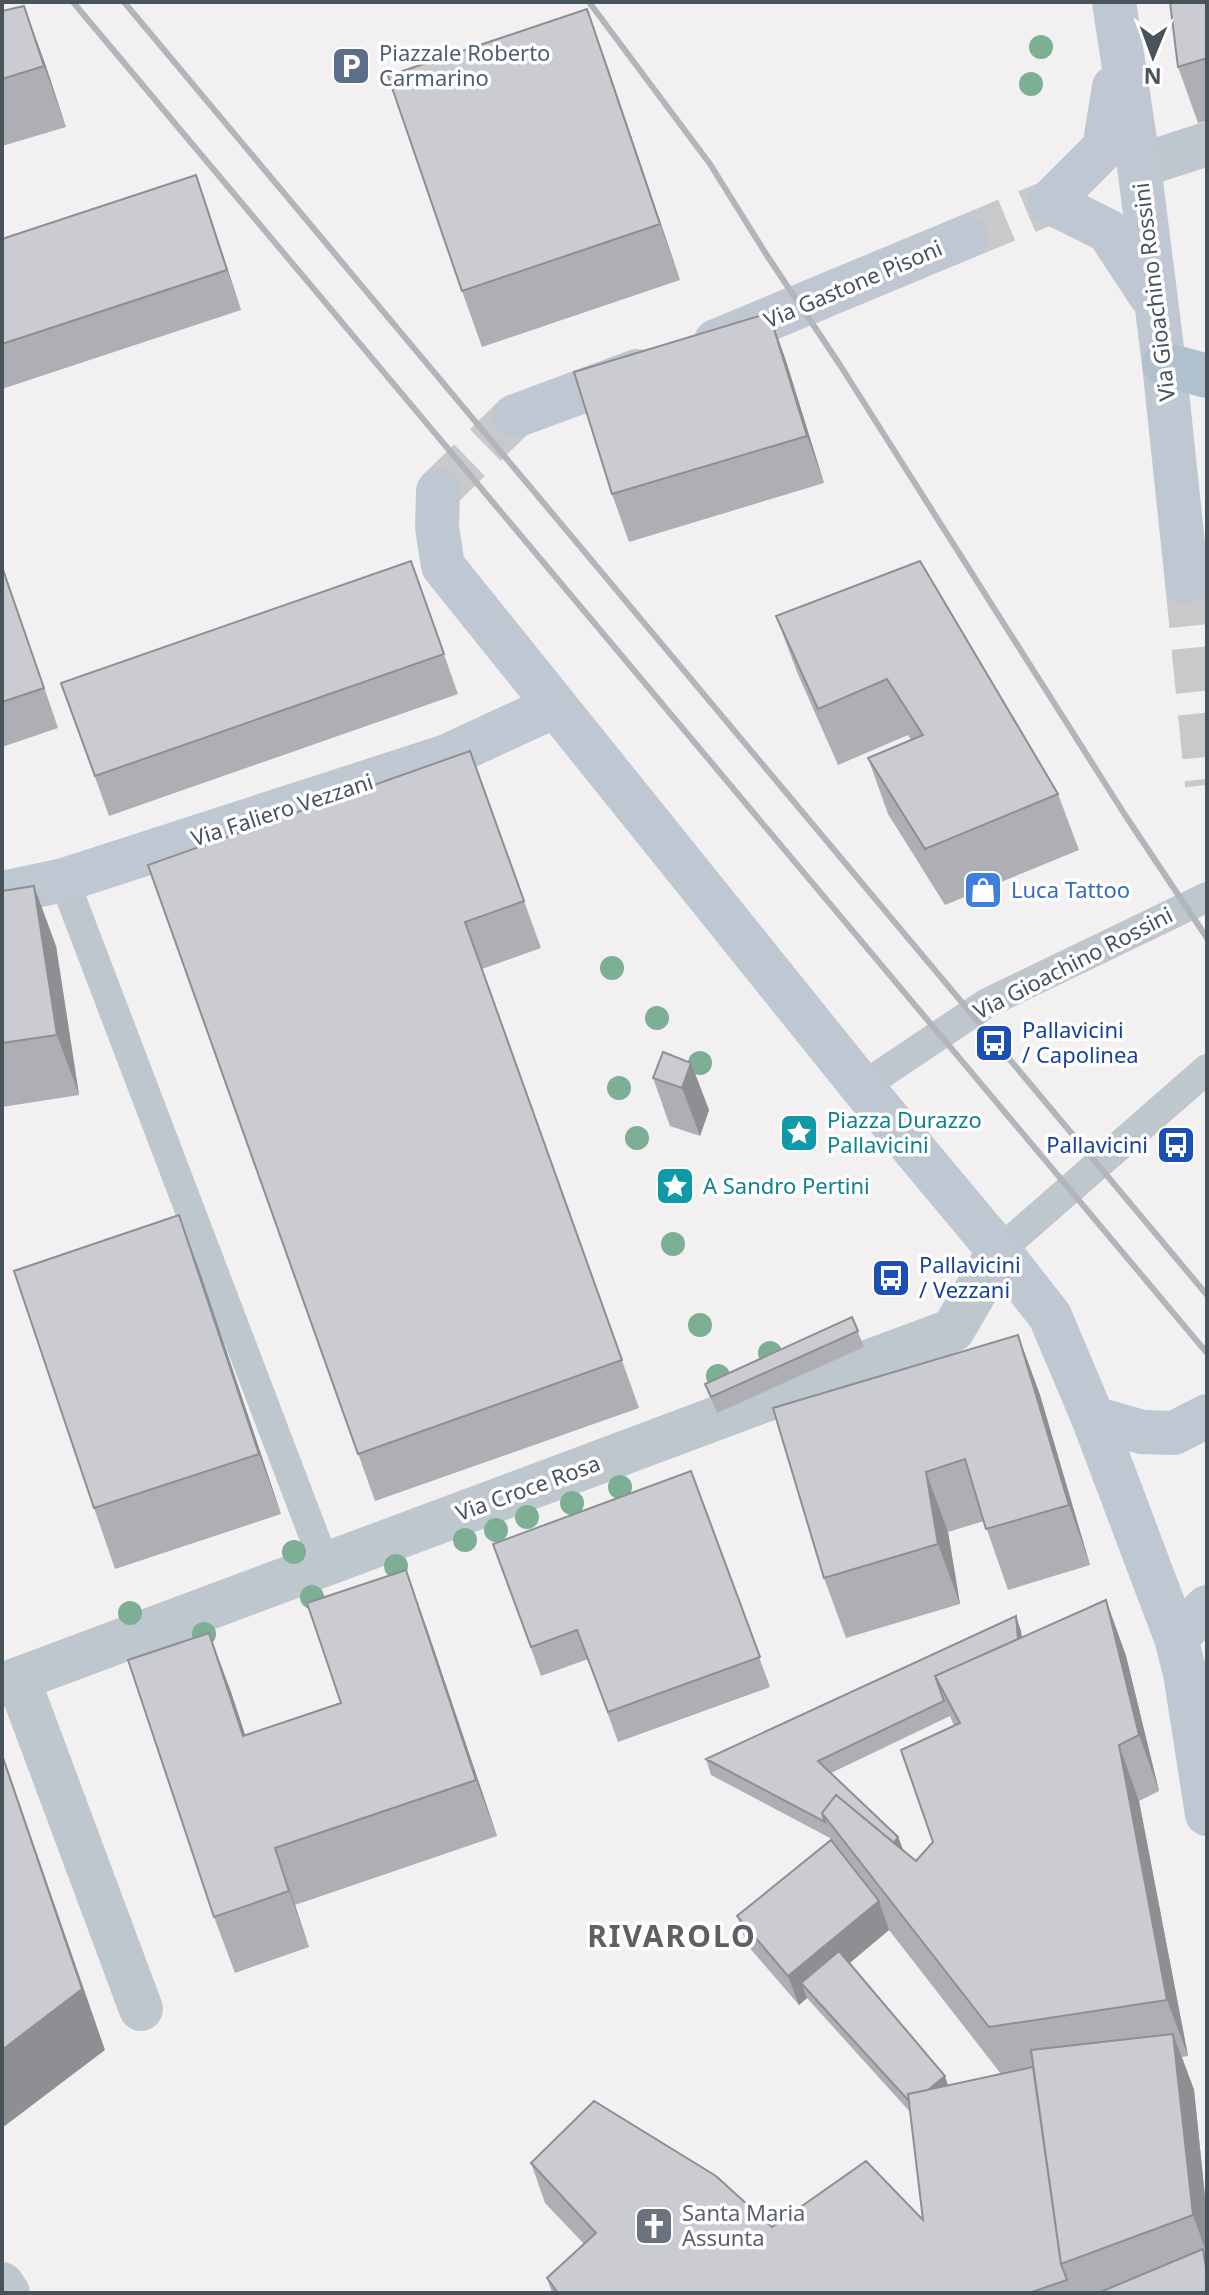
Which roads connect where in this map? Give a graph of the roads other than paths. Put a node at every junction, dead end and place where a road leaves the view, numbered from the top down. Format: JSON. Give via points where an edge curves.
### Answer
{"nodes":[{"id":1,"x":1114,"y":2,"type":"edge"},
{"id":2,"x":1120,"y":46,"type":"junction"},
{"id":3,"x":1207,"y":144,"type":"edge"},
{"id":4,"x":1139,"y":166,"type":"junction"},
{"id":5,"x":966,"y":237,"type":"tunnel mouth"},
{"id":6,"x":1155,"y":303,"type":"junction"},
{"id":7,"x":1164,"y":364,"type":"junction"},
{"id":8,"x":1207,"y":376,"type":"edge"},
{"id":9,"x":515,"y":416,"type":"tunnel mouth"},
{"id":10,"x":438,"y":491,"type":"dead end"},
{"id":11,"x":1192,"y":569,"type":"tunnel mouth"},
{"id":12,"x":555,"y":706,"type":"junction"},
{"id":13,"x":64,"y":880,"type":"junction"},
{"id":14,"x":2,"y":893,"type":"edge"},
{"id":15,"x":1207,"y":897,"type":"edge"},
{"id":16,"x":1207,"y":1069,"type":"edge"},
{"id":17,"x":862,"y":1087,"type":"junction"},
{"id":18,"x":999,"y":1251,"type":"junction"},
{"id":19,"x":1207,"y":1416,"type":"edge"},
{"id":20,"x":1093,"y":1418,"type":"junction"},
{"id":21,"x":325,"y":1565,"type":"junction"},
{"id":22,"x":1207,"y":1607,"type":"edge"},
{"id":23,"x":1180,"y":1656,"type":"junction"},
{"id":24,"x":10,"y":1682,"type":"edge"},
{"id":25,"x":1207,"y":1814,"type":"edge"},
{"id":26,"x":141,"y":2009,"type":"dead end"},
{"id":27,"x":2,"y":2284,"type":"edge"},
{"id":28,"x":8,"y":2293,"type":"edge"}],
"edges":[{"from":1,"to":2,"type":"main road","name":"Via Gioachino Rossini"},
{"from":2,"to":4,"type":"main road","name":"Via Gioachino Rossini"},
{"from":2,"to":6,"type":"main road","via":[[1104,148],[1050,202],[1108,231]]},
{"from":3,"to":4,"type":"street"},
{"from":4,"to":6,"type":"main road","name":"Via Gioachino Rossini"},
{"from":5,"to":9,"type":"main road","name":"Via Gastone Pisoni","via":[[738,333]]},
{"from":6,"to":7,"type":"main road","name":"Via Gioachino Rossini"},
{"from":7,"to":8,"type":"main road"},
{"from":7,"to":11,"type":"main road","name":"Via Gioachino Rossini"},
{"from":10,"to":12,"type":"main road","via":[[443,566]]},
{"from":12,"to":13,"type":"main road","name":"Via Faliero Vezzani","via":[[447,756]]},
{"from":12,"to":17,"type":"main road"},
{"from":13,"to":14,"type":"main road","name":"Via Faliero Vezzani"},
{"from":13,"to":21,"type":"lane"},
{"from":15,"to":17,"type":"lane","name":"Via Gioachino Rossini","via":[[987,1003]]},
{"from":16,"to":18,"type":"lane"},
{"from":17,"to":18,"type":"main road"},
{"from":18,"to":20,"type":"main road","via":[[1050,1316]]},
{"from":18,"to":21,"type":"street","name":"Via Croce Rosa","via":[[953,1330]]},
{"from":19,"to":20,"type":"main road","via":[[1174,1433],[1142,1432]]},
{"from":20,"to":23,"type":"main road"},
{"from":21,"to":24,"type":"street","name":"Via Croce Rosa"},
{"from":22,"to":23,"type":"main road"},
{"from":23,"to":25,"type":"main road"},
{"from":24,"to":26,"type":"street","name":"Via Croce Rosa"},
{"from":27,"to":28,"type":"street"}]}
